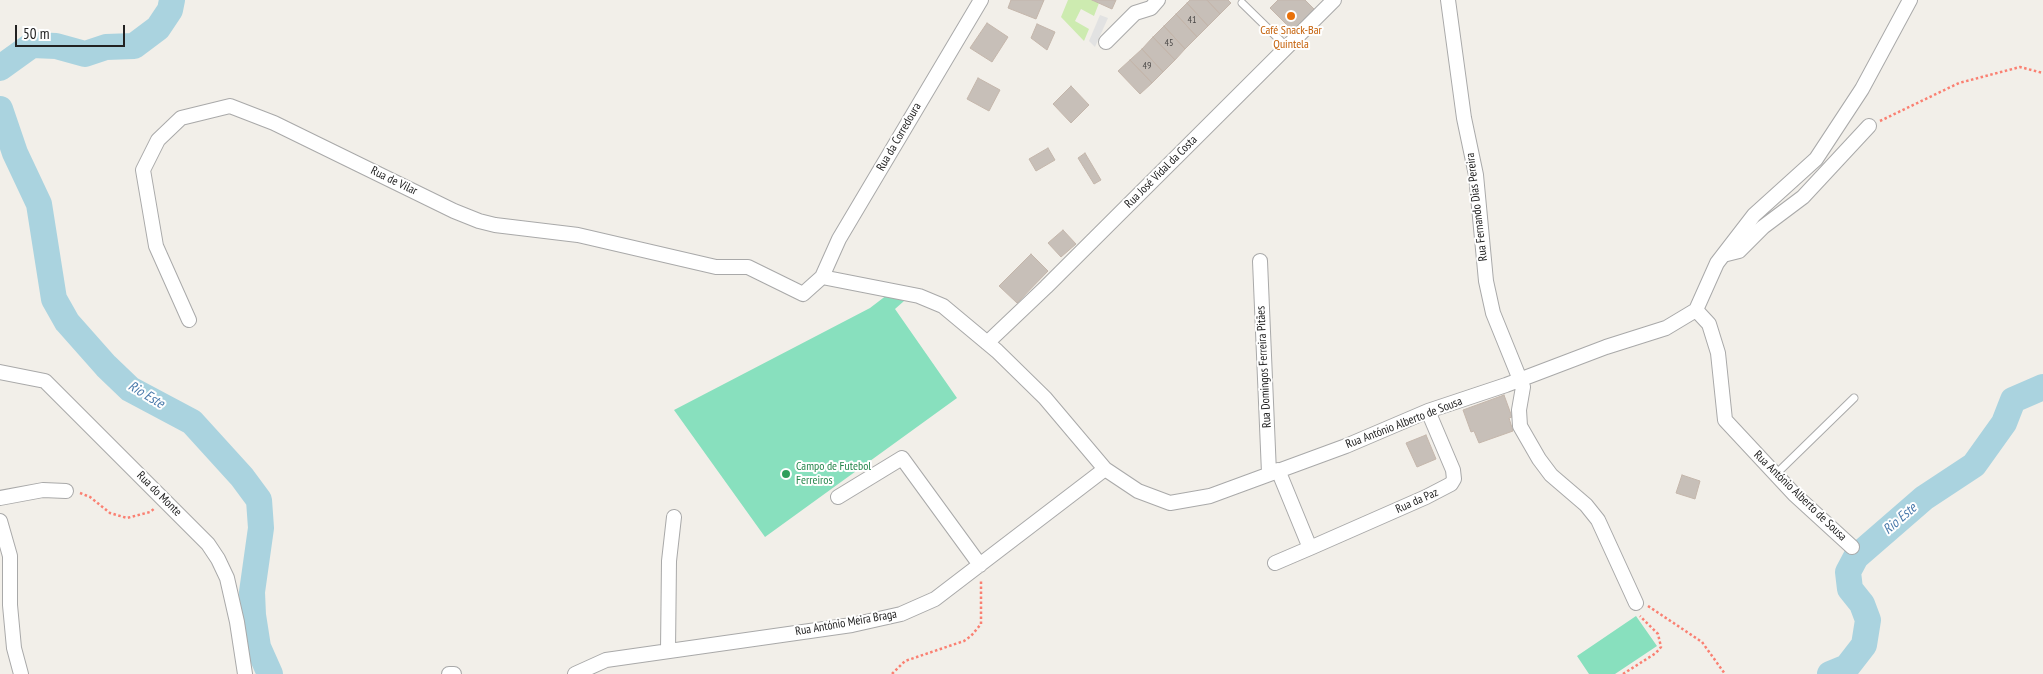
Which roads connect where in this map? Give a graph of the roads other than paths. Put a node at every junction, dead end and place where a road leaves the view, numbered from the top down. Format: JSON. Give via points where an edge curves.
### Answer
{"nodes":[{"id":1,"x":980,"y":0,"type":"edge"},
{"id":2,"x":1158,"y":0,"type":"edge"},
{"id":3,"x":1334,"y":0,"type":"edge"},
{"id":4,"x":1448,"y":0,"type":"edge"},
{"id":5,"x":1910,"y":0,"type":"edge"},
{"id":6,"x":1242,"y":4,"type":"dead end"},
{"id":7,"x":1134,"y":6,"type":"edge"},
{"id":8,"x":1106,"y":42,"type":"dead end"},
{"id":9,"x":1287,"y":47,"type":"junction"},
{"id":10,"x":1870,"y":126,"type":"road end"},
{"id":11,"x":1723,"y":255,"type":"junction"},
{"id":12,"x":1260,"y":261,"type":"dead end"},
{"id":13,"x":822,"y":277,"type":"junction"},
{"id":14,"x":1696,"y":310,"type":"junction"},
{"id":15,"x":189,"y":320,"type":"dead end"},
{"id":16,"x":987,"y":342,"type":"junction"},
{"id":17,"x":0,"y":372,"type":"edge"},
{"id":18,"x":1521,"y":380,"type":"junction"},
{"id":19,"x":1854,"y":398,"type":"dead end"},
{"id":20,"x":1428,"y":411,"type":"junction"},
{"id":21,"x":1109,"y":471,"type":"junction"},
{"id":22,"x":1274,"y":471,"type":"junction"},
{"id":23,"x":1776,"y":474,"type":"junction"},
{"id":24,"x":66,"y":491,"type":"road end"},
{"id":25,"x":838,"y":497,"type":"dead end"},
{"id":26,"x":0,"y":498,"type":"edge"},
{"id":27,"x":674,"y":516,"type":"dead end"},
{"id":28,"x":0,"y":522,"type":"edge"},
{"id":29,"x":1852,"y":547,"type":"dead end"},
{"id":30,"x":1310,"y":548,"type":"junction"},
{"id":31,"x":1276,"y":563,"type":"dead end"},
{"id":32,"x":980,"y":565,"type":"junction"},
{"id":33,"x":1635,"y":599,"type":"road end"},
{"id":34,"x":668,"y":650,"type":"junction"},
{"id":35,"x":21,"y":674,"type":"edge"},
{"id":36,"x":244,"y":674,"type":"edge"},
{"id":37,"x":449,"y":674,"type":"edge"},
{"id":38,"x":454,"y":674,"type":"edge"},
{"id":39,"x":575,"y":674,"type":"edge"}],
"edges":[{"from":1,"to":13,"type":"street","name":"Rua da Corredoura","via":[[839,239]]},
{"from":2,"to":7,"type":"street","via":[[1151,8]]},
{"from":3,"to":9,"type":"street","name":"Rua José Vidal da Costa"},
{"from":4,"to":18,"type":"street","name":"Rua Fernando Dias Pereira","via":[[1464,118],[1476,175],[1486,281],[1493,313]]},
{"from":5,"to":11,"type":"street","via":[[1862,89],[1816,159],[1754,215]]},
{"from":6,"to":9,"type":"lane"},
{"from":7,"to":8,"type":"street"},
{"from":9,"to":16,"type":"street","name":"Rua José Vidal da Costa"},
{"from":10,"to":11,"type":"street","via":[[1803,197],[1763,227],[1739,251]]},
{"from":11,"to":14,"type":"street"},
{"from":12,"to":22,"type":"street","name":"Rua Domingos Ferreira Pitães"},
{"from":13,"to":15,"type":"street","name":"Rua de Vilar","via":[[803,294],[748,267],[716,268],[578,235],[479,221],[274,123],[230,106],[181,118],[158,140],[144,170],[156,246]]},
{"from":13,"to":16,"type":"street","via":[[919,296],[943,306]]},
{"from":14,"to":18,"type":"street","name":"Rua António Alberto de Sousa","via":[[1666,328]]},
{"from":14,"to":23,"type":"street","name":"Rua António Alberto de Sousa","via":[[1709,324],[1718,353],[1725,420]]},
{"from":16,"to":21,"type":"street","via":[[1044,398]]},
{"from":17,"to":36,"type":"street","name":"Rua do Monte","via":[[45,381],[208,544],[218,558],[229,587]]},
{"from":18,"to":20,"type":"street","name":"Rua António Alberto de Sousa"},
{"from":18,"to":33,"type":"street","via":[[1524,394],[1519,410],[1520,426],[1551,474],[1598,520]]},
{"from":19,"to":23,"type":"lane"},
{"from":20,"to":22,"type":"street","name":"Rua António Alberto de Sousa","via":[[1346,446]]},
{"from":20,"to":30,"type":"street","name":"Rua da Paz","via":[[1453,470],[1451,484]]},
{"from":21,"to":22,"type":"street","name":"Rua António Alberto de Sousa","via":[[1138,491],[1170,503],[1210,496]]},
{"from":21,"to":32,"type":"street","name":"Rua António Meira Braga"},
{"from":22,"to":30,"type":"street"},
{"from":23,"to":29,"type":"street","name":"Rua António Alberto de Sousa"},
{"from":24,"to":26,"type":"street","via":[[43,490]]},
{"from":25,"to":32,"type":"street","via":[[902,458]]},
{"from":27,"to":34,"type":"street","via":[[669,561]]},
{"from":28,"to":35,"type":"street","via":[[10,556],[14,648]]},
{"from":30,"to":31,"type":"street","name":"Rua da Paz"},
{"from":32,"to":34,"type":"street","name":"Rua António Meira Braga","via":[[936,599],[901,614]]},
{"from":34,"to":39,"type":"street","name":"Rua António Meira Braga","via":[[606,660]]},
{"from":37,"to":38,"type":"street"}]}
